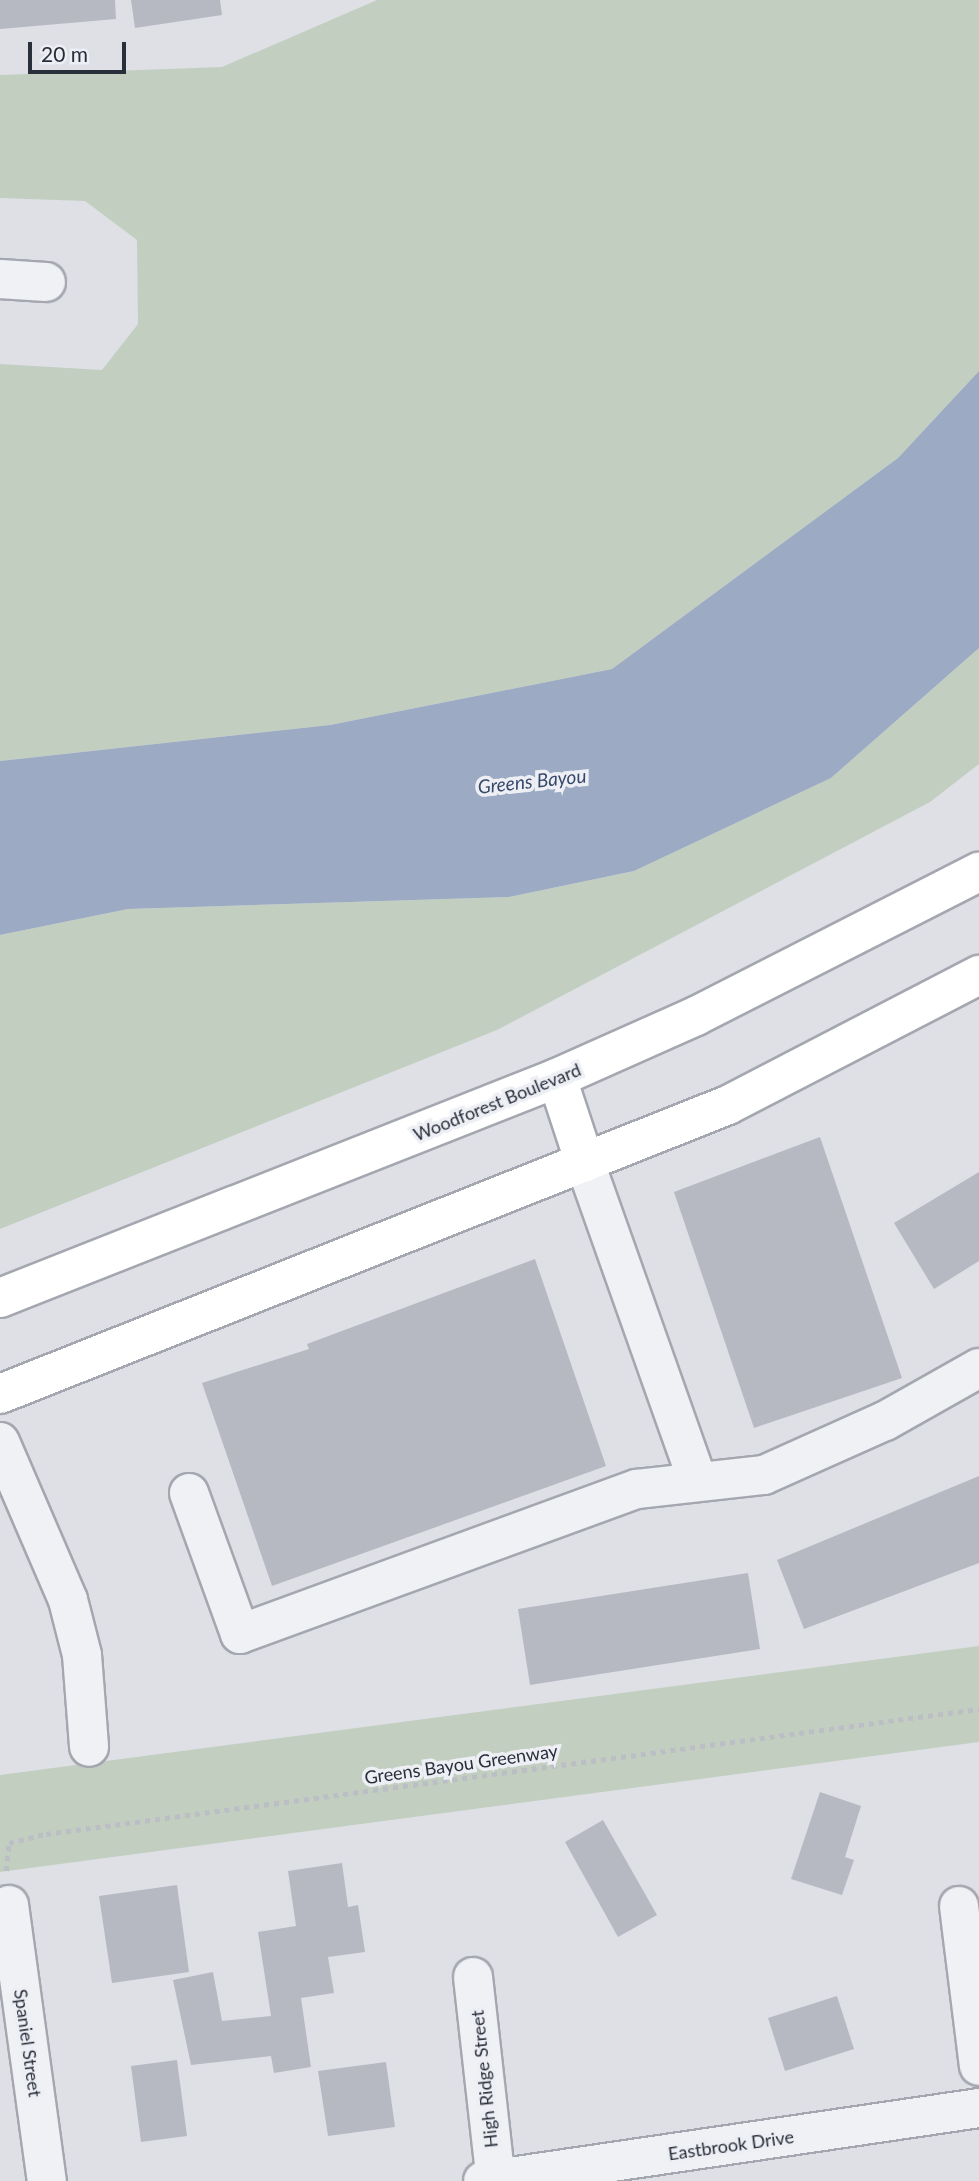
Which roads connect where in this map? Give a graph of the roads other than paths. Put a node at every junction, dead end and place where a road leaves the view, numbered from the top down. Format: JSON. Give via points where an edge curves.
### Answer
{"nodes":[{"id":1,"x":0,"y":279,"type":"edge"},
{"id":2,"x":46,"y":282,"type":"dead end"},
{"id":3,"x":979,"y":872,"type":"edge"},
{"id":4,"x":979,"y":975,"type":"edge"},
{"id":5,"x":556,"y":1078,"type":"junction"},
{"id":6,"x":585,"y":1163,"type":"junction"},
{"id":7,"x":0,"y":1298,"type":"edge"},
{"id":8,"x":979,"y":1368,"type":"edge"},
{"id":9,"x":0,"y":1394,"type":"edge"},
{"id":10,"x":0,"y":1441,"type":"edge"},
{"id":11,"x":698,"y":1482,"type":"junction"},
{"id":12,"x":189,"y":1493,"type":"dead end"},
{"id":13,"x":89,"y":1746,"type":"dead end"},
{"id":14,"x":9,"y":1905,"type":"road end"},
{"id":15,"x":958,"y":1906,"type":"dead end"},
{"id":16,"x":473,"y":1977,"type":"dead end"},
{"id":17,"x":979,"y":2066,"type":"edge"},
{"id":18,"x":979,"y":2108,"type":"edge"},
{"id":19,"x":491,"y":2180,"type":"edge"},
{"id":20,"x":47,"y":2181,"type":"edge"}],
"edges":[{"from":1,"to":2,"type":"street"},
{"from":3,"to":5,"type":"main road","name":"Woodforest Boulevard","via":[[696,1016]]},
{"from":4,"to":6,"type":"main road","via":[[728,1105]]},
{"from":5,"to":6,"type":"main road"},
{"from":5,"to":7,"type":"main road","name":"Woodforest Boulevard"},
{"from":6,"to":9,"type":"main road"},
{"from":6,"to":11,"type":"street"},
{"from":8,"to":11,"type":"street","via":[[885,1421],[764,1475]]},
{"from":10,"to":13,"type":"street","via":[[68,1600],[82,1655]]},
{"from":11,"to":12,"type":"street","via":[[637,1489],[240,1634]]},
{"from":14,"to":20,"type":"street","name":"Spaniel Street"},
{"from":15,"to":17,"type":"street"},
{"from":16,"to":19,"type":"street","name":"High Ridge Street"},
{"from":18,"to":19,"type":"street","name":"Eastbrook Drive"}]}
